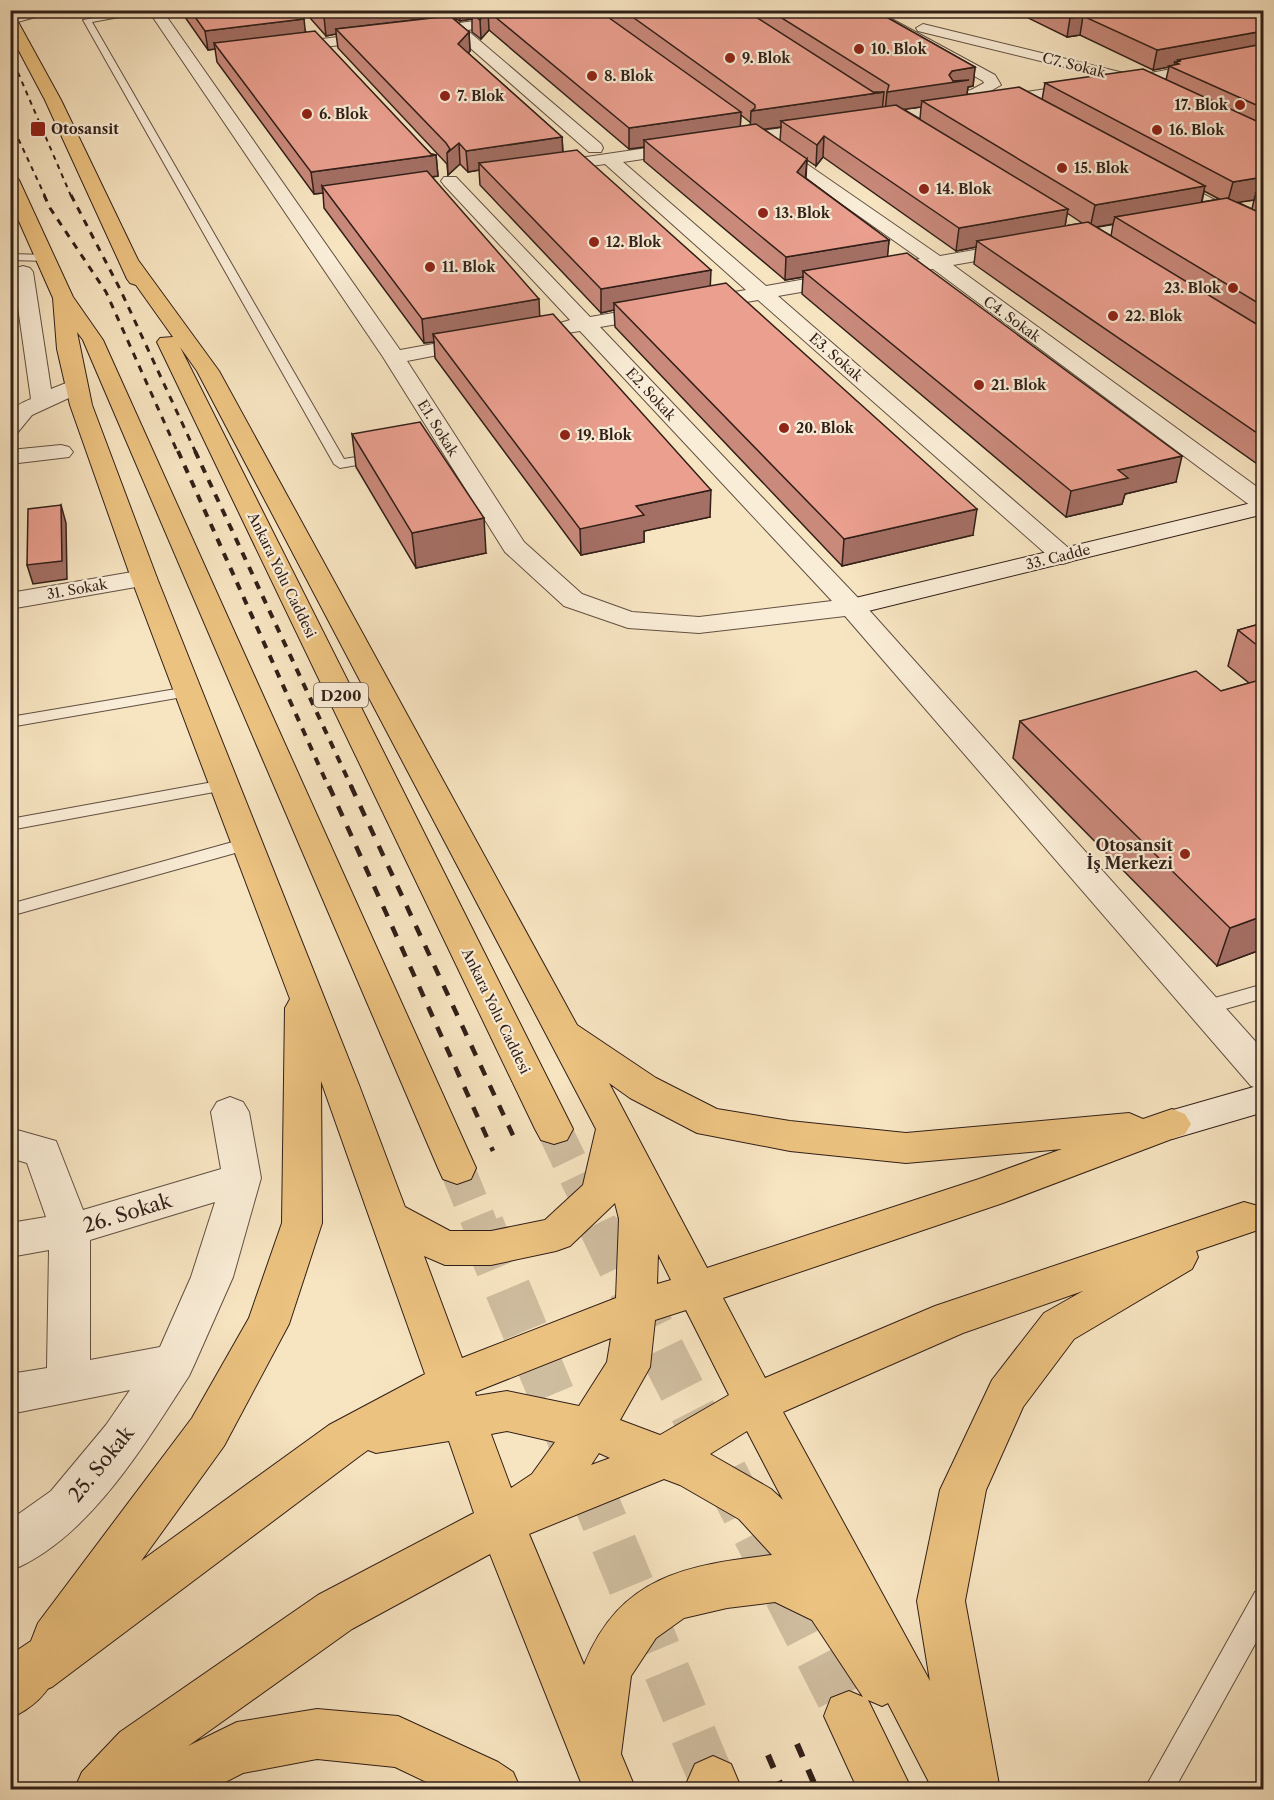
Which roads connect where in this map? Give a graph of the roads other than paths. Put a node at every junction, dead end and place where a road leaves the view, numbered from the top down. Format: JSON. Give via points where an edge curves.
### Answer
{"nodes":[{"id":1,"x":49,"y":10,"type":"edge"},
{"id":2,"x":74,"y":10,"type":"edge"},
{"id":3,"x":154,"y":10,"type":"edge"},
{"id":4,"x":436,"y":10,"type":"edge"},
{"id":5,"x":54,"y":11,"type":"edge"},
{"id":6,"x":870,"y":13,"type":"edge"},
{"id":7,"x":594,"y":15,"type":"edge"},
{"id":8,"x":11,"y":21,"type":"edge"},
{"id":9,"x":307,"y":27,"type":"dead end"},
{"id":10,"x":456,"y":28,"type":"junction"},
{"id":11,"x":322,"y":43,"type":"junction"},
{"id":12,"x":267,"y":50,"type":"edge"},
{"id":13,"x":1263,"y":55,"type":"edge"},
{"id":14,"x":1234,"y":59,"type":"junction"},
{"id":15,"x":338,"y":60,"type":"edge"},
{"id":16,"x":1263,"y":72,"type":"edge"},
{"id":17,"x":1137,"y":80,"type":"junction"},
{"id":18,"x":1158,"y":90,"type":"edge"},
{"id":19,"x":1018,"y":100,"type":"junction"},
{"id":20,"x":1038,"y":111,"type":"edge"},
{"id":21,"x":898,"y":117,"type":"junction"},
{"id":22,"x":918,"y":130,"type":"edge"},
{"id":23,"x":759,"y":137,"type":"junction"},
{"id":24,"x":602,"y":154,"type":"junction"},
{"id":25,"x":529,"y":164,"type":"edge"},
{"id":26,"x":1142,"y":167,"type":"edge"},
{"id":27,"x":453,"y":176,"type":"dead end"},
{"id":28,"x":10,"y":180,"type":"edge"},
{"id":29,"x":15,"y":206,"type":"edge"},
{"id":30,"x":1254,"y":207,"type":"edge"},
{"id":31,"x":1226,"y":212,"type":"junction"},
{"id":32,"x":1192,"y":218,"type":"edge"},
{"id":33,"x":1169,"y":222,"type":"edge"},
{"id":34,"x":1070,"y":223,"type":"edge"},
{"id":35,"x":1263,"y":233,"type":"edge"},
{"id":36,"x":1090,"y":236,"type":"junction"},
{"id":37,"x":1109,"y":248,"type":"edge"},
{"id":38,"x":128,"y":260,"type":"junction"},
{"id":39,"x":49,"y":262,"type":"junction"},
{"id":40,"x":936,"y":262,"type":"junction"},
{"id":41,"x":15,"y":268,"type":"edge"},
{"id":42,"x":762,"y":292,"type":"junction"},
{"id":43,"x":63,"y":298,"type":"junction"},
{"id":44,"x":584,"y":324,"type":"junction"},
{"id":45,"x":551,"y":329,"type":"edge"},
{"id":46,"x":495,"y":339,"type":"edge"},
{"id":47,"x":68,"y":349,"type":"junction"},
{"id":48,"x":36,"y":350,"type":"junction"},
{"id":49,"x":10,"y":352,"type":"edge"},
{"id":50,"x":393,"y":357,"type":"junction"},
{"id":51,"x":76,"y":386,"type":"junction"},
{"id":52,"x":22,"y":412,"type":"edge"},
{"id":53,"x":61,"y":452,"type":"dead end"},
{"id":54,"x":394,"y":454,"type":"edge"},
{"id":55,"x":10,"y":456,"type":"edge"},
{"id":56,"x":1263,"y":506,"type":"edge"},
{"id":57,"x":1063,"y":555,"type":"junction"},
{"id":58,"x":144,"y":578,"type":"junction"},
{"id":59,"x":10,"y":601,"type":"edge"},
{"id":60,"x":852,"y":607,"type":"junction"},
{"id":61,"x":188,"y":692,"type":"junction"},
{"id":62,"x":10,"y":722,"type":"edge"},
{"id":63,"x":224,"y":785,"type":"junction"},
{"id":64,"x":10,"y":825,"type":"edge"},
{"id":65,"x":247,"y":844,"type":"junction"},
{"id":66,"x":10,"y":910,"type":"edge"},
{"id":67,"x":303,"y":988,"type":"junction"},
{"id":68,"x":1263,"y":991,"type":"edge"},
{"id":69,"x":1204,"y":1008,"type":"junction"},
{"id":70,"x":564,"y":1032,"type":"junction"},
{"id":71,"x":1263,"y":1076,"type":"edge"},
{"id":72,"x":1263,"y":1098,"type":"edge"},
{"id":73,"x":230,"y":1112,"type":"dead end"},
{"id":74,"x":1172,"y":1124,"type":"junction"},
{"id":75,"x":554,"y":1129,"type":"tunnel mouth"},
{"id":76,"x":615,"y":1129,"type":"junction"},
{"id":77,"x":10,"y":1143,"type":"edge"},
{"id":78,"x":457,"y":1168,"type":"tunnel mouth"},
{"id":79,"x":242,"y":1178,"type":"junction"},
{"id":80,"x":1254,"y":1216,"type":"edge"},
{"id":81,"x":390,"y":1218,"type":"junction"},
{"id":82,"x":70,"y":1230,"type":"junction"},
{"id":83,"x":10,"y":1240,"type":"edge"},
{"id":84,"x":697,"y":1289,"type":"junction"},
{"id":85,"x":636,"y":1309,"type":"junction"},
{"id":86,"x":174,"y":1364,"type":"junction"},
{"id":87,"x":68,"y":1383,"type":"junction"},
{"id":88,"x":10,"y":1394,"type":"edge"},
{"id":89,"x":455,"y":1401,"type":"junction"},
{"id":90,"x":755,"y":1403,"type":"junction"},
{"id":91,"x":590,"y":1429,"type":"junction"},
{"id":92,"x":663,"y":1458,"type":"junction"},
{"id":93,"x":501,"y":1523,"type":"junction"},
{"id":94,"x":10,"y":1548,"type":"edge"},
{"id":95,"x":1263,"y":1601,"type":"edge"},
{"id":96,"x":22,"y":1681,"type":"edge"},
{"id":97,"x":849,"y":1716,"type":"tunnel mouth"},
{"id":98,"x":603,"y":1772,"type":"edge"},
{"id":99,"x":100,"y":1790,"type":"edge"},
{"id":100,"x":155,"y":1790,"type":"edge"},
{"id":101,"x":495,"y":1790,"type":"edge"},
{"id":102,"x":886,"y":1790,"type":"edge"},
{"id":103,"x":958,"y":1790,"type":"edge"},
{"id":104,"x":974,"y":1790,"type":"edge"},
{"id":105,"x":1158,"y":1790,"type":"edge"}],
"edges":[{"from":1,"to":5,"type":"lane"},
{"from":2,"to":5,"type":"lane"},
{"from":3,"to":50,"type":"street","name":"E1. Sokak","via":[[195,58],[298,197]]},
{"from":3,"to":54,"type":"lane","via":[[87,20],[340,464]]},
{"from":4,"to":10,"type":"street","name":"E3. Sokak"},
{"from":5,"to":8,"type":"lane"},
{"from":6,"to":17,"type":"street","name":"C7. Sokak"},
{"from":6,"to":24,"type":"street","via":[[990,78],[993,85],[974,94]]},
{"from":7,"to":10,"type":"street"},
{"from":8,"to":38,"type":"highway","name":"Ankara Yolu Caddesi"},
{"from":9,"to":11,"type":"street"},
{"from":10,"to":11,"type":"street"},
{"from":10,"to":24,"type":"street","name":"E3. Sokak"},
{"from":11,"to":12,"type":"street"},
{"from":11,"to":15,"type":"street"},
{"from":13,"to":14,"type":"street"},
{"from":14,"to":16,"type":"street"},
{"from":14,"to":17,"type":"street"},
{"from":17,"to":18,"type":"street","name":"C7. Sokak"},
{"from":17,"to":19,"type":"street"},
{"from":19,"to":20,"type":"street"},
{"from":19,"to":21,"type":"street"},
{"from":21,"to":22,"type":"street"},
{"from":21,"to":23,"type":"street"},
{"from":23,"to":24,"type":"street"},
{"from":23,"to":40,"type":"street","name":"C4. Sokak"},
{"from":24,"to":25,"type":"street"},
{"from":24,"to":42,"type":"street","name":"E3. Sokak"},
{"from":26,"to":31,"type":"street"},
{"from":27,"to":44,"type":"street","name":"E2. Sokak"},
{"from":28,"to":29,"type":"highway"},
{"from":29,"to":39,"type":"highway"},
{"from":30,"to":31,"type":"street"},
{"from":31,"to":32,"type":"street"},
{"from":31,"to":35,"type":"street"},
{"from":33,"to":36,"type":"street"},
{"from":34,"to":36,"type":"street"},
{"from":36,"to":37,"type":"street"},
{"from":36,"to":40,"type":"street"},
{"from":38,"to":70,"type":"highway","via":[[208,371]]},
{"from":38,"to":75,"type":"highway","name":"Ankara Yolu Caddesi","number":"D200"},
{"from":39,"to":41,"type":"street"},
{"from":39,"to":43,"type":"highway"},
{"from":40,"to":42,"type":"street"},
{"from":40,"to":56,"type":"street","name":"C4. Sokak"},
{"from":41,"to":48,"type":"street"},
{"from":42,"to":44,"type":"street"},
{"from":42,"to":57,"type":"street","name":"E3. Sokak"},
{"from":43,"to":47,"type":"highway"},
{"from":43,"to":78,"type":"highway","via":[[93,340]]},
{"from":44,"to":45,"type":"street"},
{"from":44,"to":60,"type":"street","name":"E2. Sokak"},
{"from":46,"to":50,"type":"street"},
{"from":47,"to":48,"type":"street"},
{"from":47,"to":51,"type":"highway"},
{"from":48,"to":49,"type":"street"},
{"from":48,"to":52,"type":"street"},
{"from":50,"to":60,"type":"street","name":"E1. Sokak","via":[[444,446],[514,547],[573,600],[628,620],[699,625]]},
{"from":51,"to":52,"type":"street"},
{"from":51,"to":58,"type":"highway"},
{"from":53,"to":55,"type":"street"},
{"from":56,"to":57,"type":"street","name":"33. Cadde"},
{"from":57,"to":60,"type":"street","name":"33. Cadde"},
{"from":58,"to":59,"type":"street","name":"31. Sokak"},
{"from":58,"to":61,"type":"highway"},
{"from":60,"to":69,"type":"street","name":"E2. Sokak"},
{"from":61,"to":62,"type":"lane"},
{"from":61,"to":63,"type":"highway"},
{"from":63,"to":64,"type":"lane"},
{"from":63,"to":65,"type":"highway"},
{"from":65,"to":66,"type":"lane"},
{"from":65,"to":67,"type":"highway"},
{"from":67,"to":81,"type":"highway"},
{"from":67,"to":96,"type":"highway","via":[[302,1223],[268,1324],[208,1432]]},
{"from":68,"to":69,"type":"lane"},
{"from":69,"to":71,"type":"street","name":"E2. Sokak"},
{"from":70,"to":74,"type":"highway","via":[[643,1088],[710,1123],[790,1136],[906,1148]]},
{"from":70,"to":76,"type":"highway"},
{"from":72,"to":74,"type":"street"},
{"from":73,"to":79,"type":"street"},
{"from":74,"to":84,"type":"highway","via":[[989,1192]]},
{"from":76,"to":81,"type":"highway","via":[[601,1193],[556,1233],[491,1248],[445,1248]]},
{"from":76,"to":84,"type":"highway"},
{"from":76,"to":85,"type":"highway","via":[[639,1219]]},
{"from":77,"to":82,"type":"street","via":[[42,1152]]},
{"from":79,"to":82,"type":"street","name":"26. Sokak"},
{"from":79,"to":86,"type":"street","name":"25. Sokak","via":[[212,1277]]},
{"from":80,"to":90,"type":"highway","via":[[950,1319]]},
{"from":80,"to":104,"type":"highway","via":[[1059,1326],[1006,1394],[963,1490],[941,1601]]},
{"from":81,"to":89,"type":"highway"},
{"from":82,"to":83,"type":"street","name":"26. Sokak"},
{"from":82,"to":87,"type":"street"},
{"from":84,"to":85,"type":"highway"},
{"from":84,"to":90,"type":"highway"},
{"from":85,"to":89,"type":"highway"},
{"from":85,"to":91,"type":"highway","via":[[628,1367]]},
{"from":86,"to":87,"type":"street"},
{"from":86,"to":94,"type":"street","name":"25. Sokak","via":[[122,1440],[67,1506]]},
{"from":87,"to":88,"type":"street"},
{"from":89,"to":91,"type":"highway"},
{"from":89,"to":93,"type":"highway"},
{"from":89,"to":96,"type":"highway","via":[[404,1427],[345,1440]]},
{"from":90,"to":92,"type":"highway"},
{"from":90,"to":103,"type":"highway"},
{"from":91,"to":92,"type":"highway"},
{"from":91,"to":93,"type":"highway","via":[[548,1489]]},
{"from":92,"to":93,"type":"highway"},
{"from":92,"to":103,"type":"highway","via":[[696,1470],[755,1504],[828,1580]]},
{"from":93,"to":98,"type":"highway"},
{"from":93,"to":99,"type":"highway","via":[[335,1612],[138,1750]]},
{"from":95,"to":105,"type":"lane"},
{"from":97,"to":102,"type":"highway"},
{"from":98,"to":103,"type":"highway","via":[[606,1668],[639,1621],[673,1596],[777,1578],[829,1603]]},
{"from":100,"to":101,"type":"highway","via":[[237,1748],[317,1734],[398,1742]]}]}
